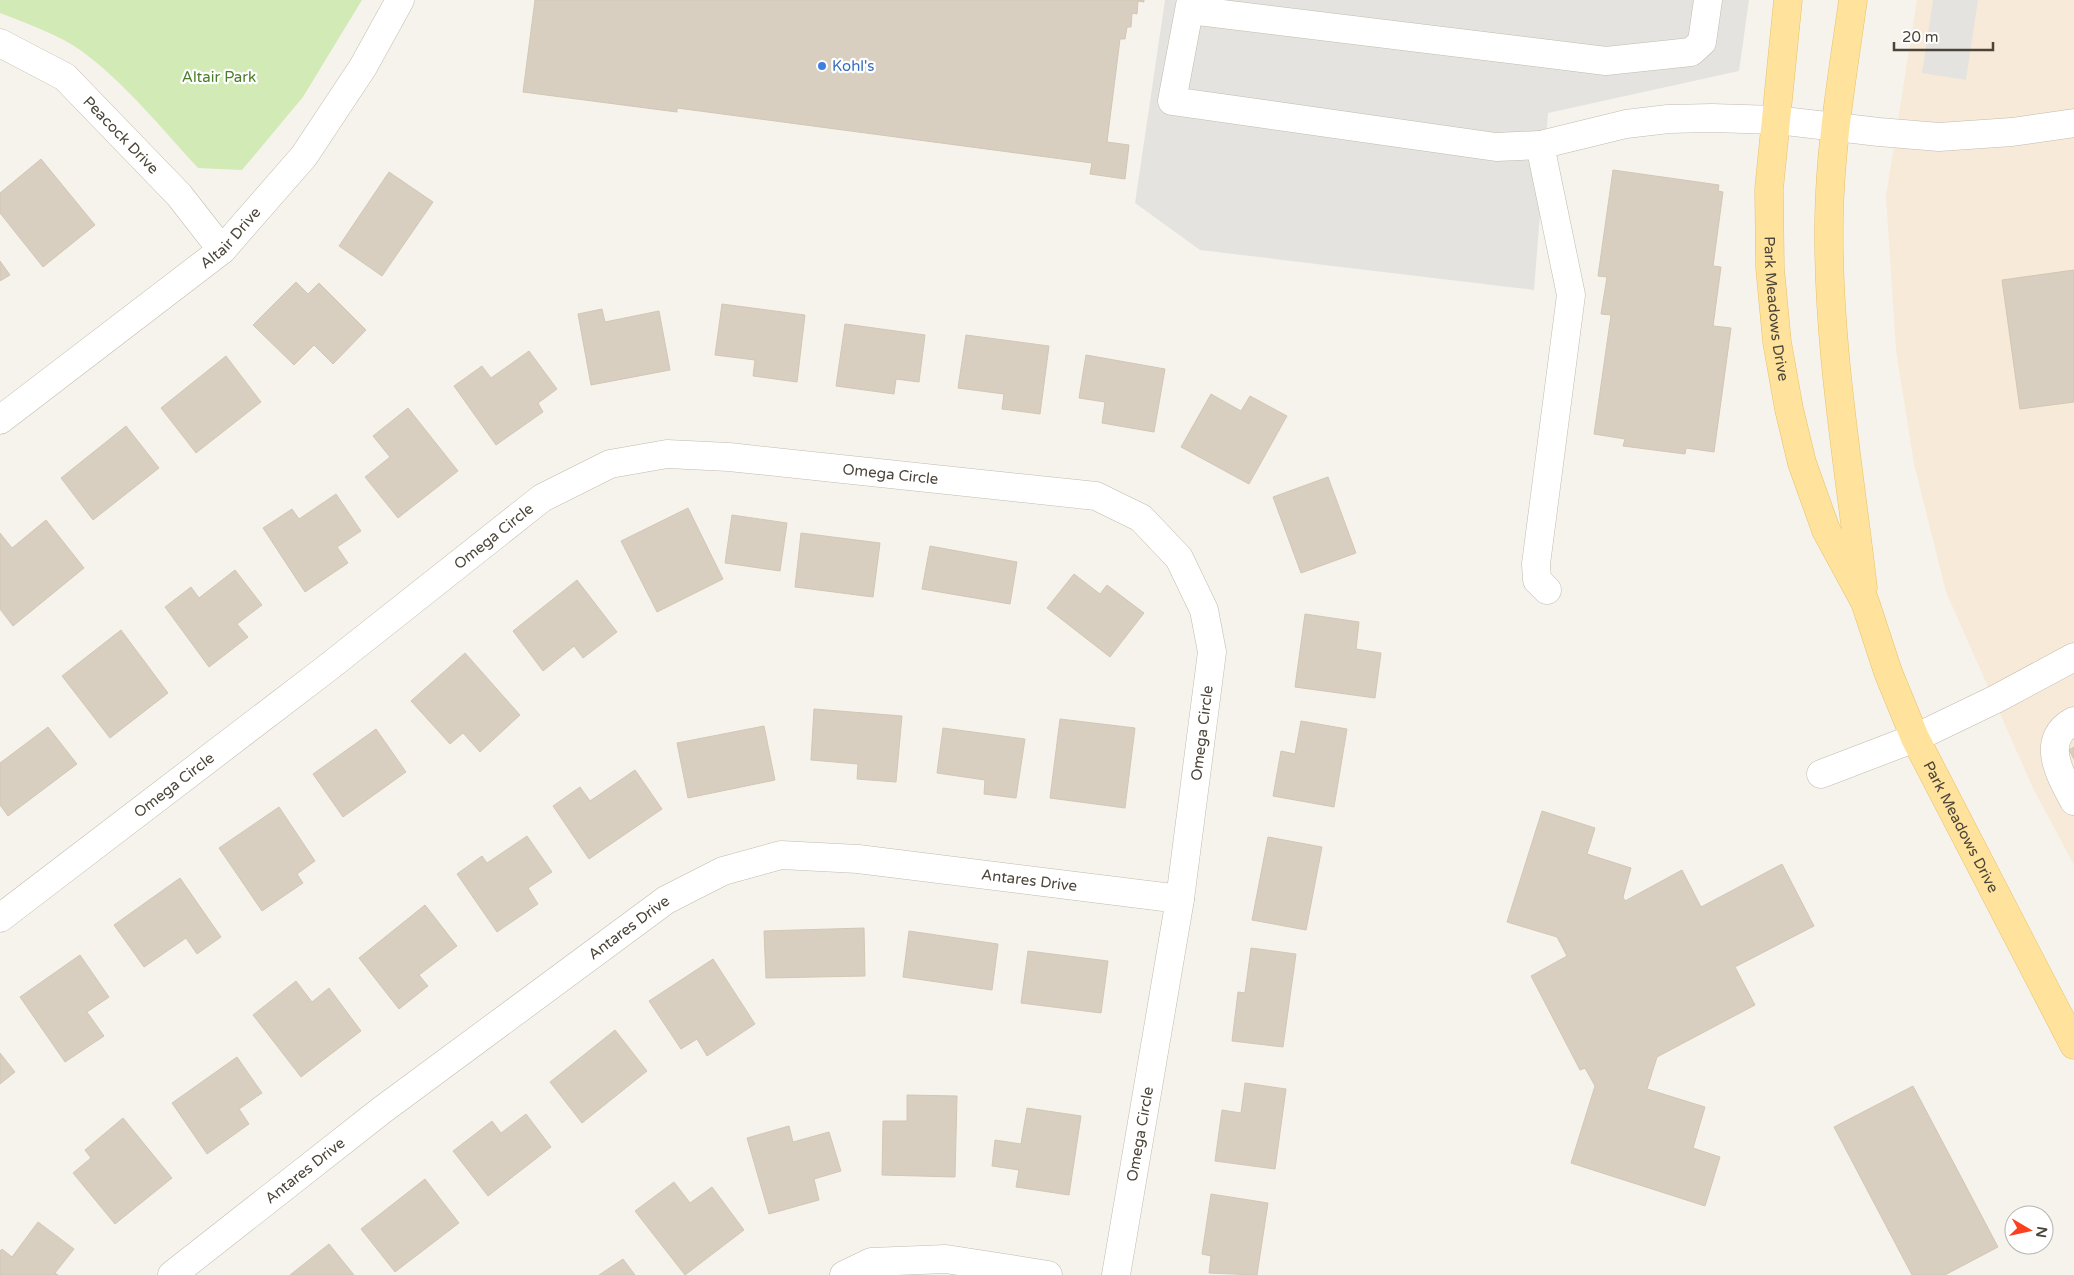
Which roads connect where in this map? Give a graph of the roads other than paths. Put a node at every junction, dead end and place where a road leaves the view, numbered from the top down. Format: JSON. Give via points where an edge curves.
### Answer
{"nodes":[{"id":1,"x":400,"y":0,"type":"edge"},
{"id":2,"x":1708,"y":0,"type":"edge"},
{"id":3,"x":1788,"y":0,"type":"edge"},
{"id":4,"x":1853,"y":0,"type":"edge"},
{"id":5,"x":1190,"y":5,"type":"edge"},
{"id":6,"x":0,"y":43,"type":"edge"},
{"id":7,"x":1776,"y":120,"type":"junction"},
{"id":8,"x":2074,"y":123,"type":"edge"},
{"id":9,"x":1836,"y":127,"type":"junction"},
{"id":10,"x":1540,"y":145,"type":"junction"},
{"id":11,"x":222,"y":250,"type":"junction"},
{"id":12,"x":0,"y":420,"type":"edge"},
{"id":13,"x":1547,"y":590,"type":"dead end"},
{"id":14,"x":1865,"y":602,"type":"junction"},
{"id":15,"x":2074,"y":657,"type":"edge"},
{"id":16,"x":2074,"y":721,"type":"edge"},
{"id":17,"x":1915,"y":738,"type":"junction"},
{"id":18,"x":1820,"y":774,"type":"dead end"},
{"id":19,"x":2074,"y":801,"type":"edge"},
{"id":20,"x":1180,"y":899,"type":"junction"},
{"id":21,"x":0,"y":918,"type":"edge"},
{"id":22,"x":2074,"y":1045,"type":"edge"},
{"id":23,"x":172,"y":1275,"type":"edge"},
{"id":24,"x":844,"y":1275,"type":"edge"},
{"id":25,"x":1048,"y":1275,"type":"edge"},
{"id":26,"x":1116,"y":1275,"type":"edge"}],
"edges":[{"from":1,"to":11,"type":"street","name":"Altair Drive","via":[[363,67],[304,156]]},
{"from":2,"to":5,"type":"street","via":[[1702,42],[1692,52],[1606,61]]},
{"from":3,"to":7,"type":"main road","name":"Park Meadows Drive"},
{"from":4,"to":9,"type":"main road","name":"Park Meadows Drive"},
{"from":5,"to":10,"type":"street","via":[[1172,101],[1496,146]]},
{"from":6,"to":11,"type":"street","name":"Peacock Drive","via":[[65,77],[179,195]]},
{"from":7,"to":9,"type":"street"},
{"from":7,"to":10,"type":"street","via":[[1668,119],[1626,124]]},
{"from":7,"to":14,"type":"main road","name":"Park Meadows Drive","via":[[1769,189],[1770,268],[1788,409],[1802,462],[1826,530]]},
{"from":8,"to":9,"type":"street","via":[[2012,132],[1939,137]]},
{"from":9,"to":14,"type":"main road","name":"Park Meadows Drive","via":[[1829,217],[1830,306]]},
{"from":10,"to":13,"type":"street","via":[[1571,295],[1536,564],[1537,580]]},
{"from":11,"to":12,"type":"street","name":"Altair Drive"},
{"from":14,"to":17,"type":"main road","name":"Park Meadows Drive","via":[[1888,672]]},
{"from":15,"to":17,"type":"street"},
{"from":16,"to":19,"type":"street","via":[[2057,736],[2054,752],[2060,774]]},
{"from":17,"to":18,"type":"street"},
{"from":17,"to":22,"type":"main road","name":"Park Meadows Drive"},
{"from":20,"to":21,"type":"street","name":"Omega Circle","via":[[1212,652],[1204,610],[1179,558],[1141,518],[1096,496],[729,456],[667,454],[610,464],[542,498],[326,669]]},
{"from":20,"to":23,"type":"street","name":"Antares Drive","via":[[858,860],[781,855],[723,871],[666,900],[382,1110]]},
{"from":20,"to":26,"type":"street","name":"Omega Circle"},
{"from":24,"to":25,"type":"street","via":[[871,1262],[946,1259]]}]}
